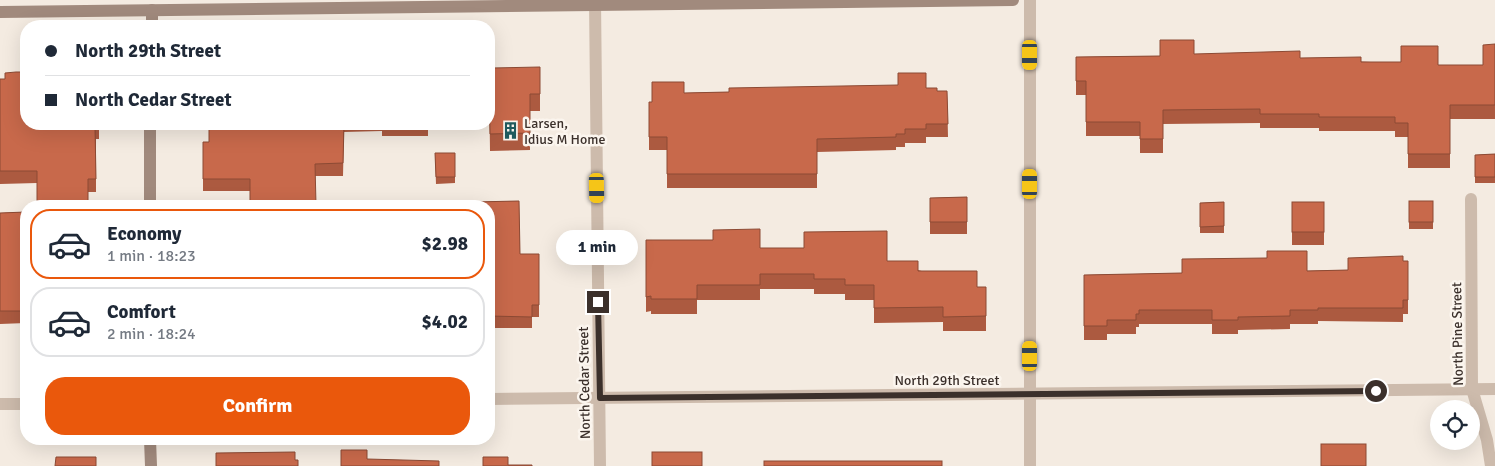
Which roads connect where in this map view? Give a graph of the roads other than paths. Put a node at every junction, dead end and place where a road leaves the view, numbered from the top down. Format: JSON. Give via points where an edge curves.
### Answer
{"nodes":[{"id":1,"x":1013,"y":0,"type":"edge"},
{"id":2,"x":1030,"y":0,"type":"edge"},
{"id":3,"x":595,"y":2,"type":"edge"},
{"id":4,"x":152,"y":5,"type":"edge"},
{"id":5,"x":0,"y":12,"type":"edge"},
{"id":6,"x":152,"y":20,"type":"edge"},
{"id":7,"x":150,"y":130,"type":"edge"},
{"id":8,"x":1471,"y":199,"type":"dead end"},
{"id":9,"x":150,"y":200,"type":"edge"},
{"id":10,"x":1472,"y":389,"type":"junction"},
{"id":11,"x":1495,"y":390,"type":"edge"},
{"id":12,"x":1030,"y":395,"type":"junction"},
{"id":13,"x":600,"y":398,"type":"junction"},
{"id":14,"x":495,"y":399,"type":"edge"},
{"id":15,"x":0,"y":404,"type":"edge"},
{"id":16,"x":20,"y":404,"type":"edge"},
{"id":17,"x":150,"y":445,"type":"edge"},
{"id":18,"x":151,"y":466,"type":"edge"},
{"id":19,"x":600,"y":466,"type":"edge"},
{"id":20,"x":1030,"y":466,"type":"edge"},
{"id":21,"x":1491,"y":466,"type":"edge"}],
"edges":[{"from":1,"to":3,"type":"main road"},
{"from":2,"to":12,"type":"street"},
{"from":3,"to":4,"type":"main road"},
{"from":3,"to":13,"type":"street","name":"North Cedar Street"},
{"from":4,"to":5,"type":"main road"},
{"from":4,"to":6,"type":"main road"},
{"from":7,"to":9,"type":"main road"},
{"from":8,"to":10,"type":"street","name":"North Pine Street"},
{"from":10,"to":11,"type":"street","name":"North 29th Street"},
{"from":10,"to":12,"type":"street","name":"North 29th Street"},
{"from":10,"to":21,"type":"street","name":"North Pine Street"},
{"from":12,"to":13,"type":"street","name":"North 29th Street"},
{"from":12,"to":20,"type":"street"},
{"from":13,"to":14,"type":"street","name":"North 29th Street"},
{"from":13,"to":19,"type":"street","name":"North Cedar Street"},
{"from":15,"to":16,"type":"street"},
{"from":17,"to":18,"type":"main road"}]}
